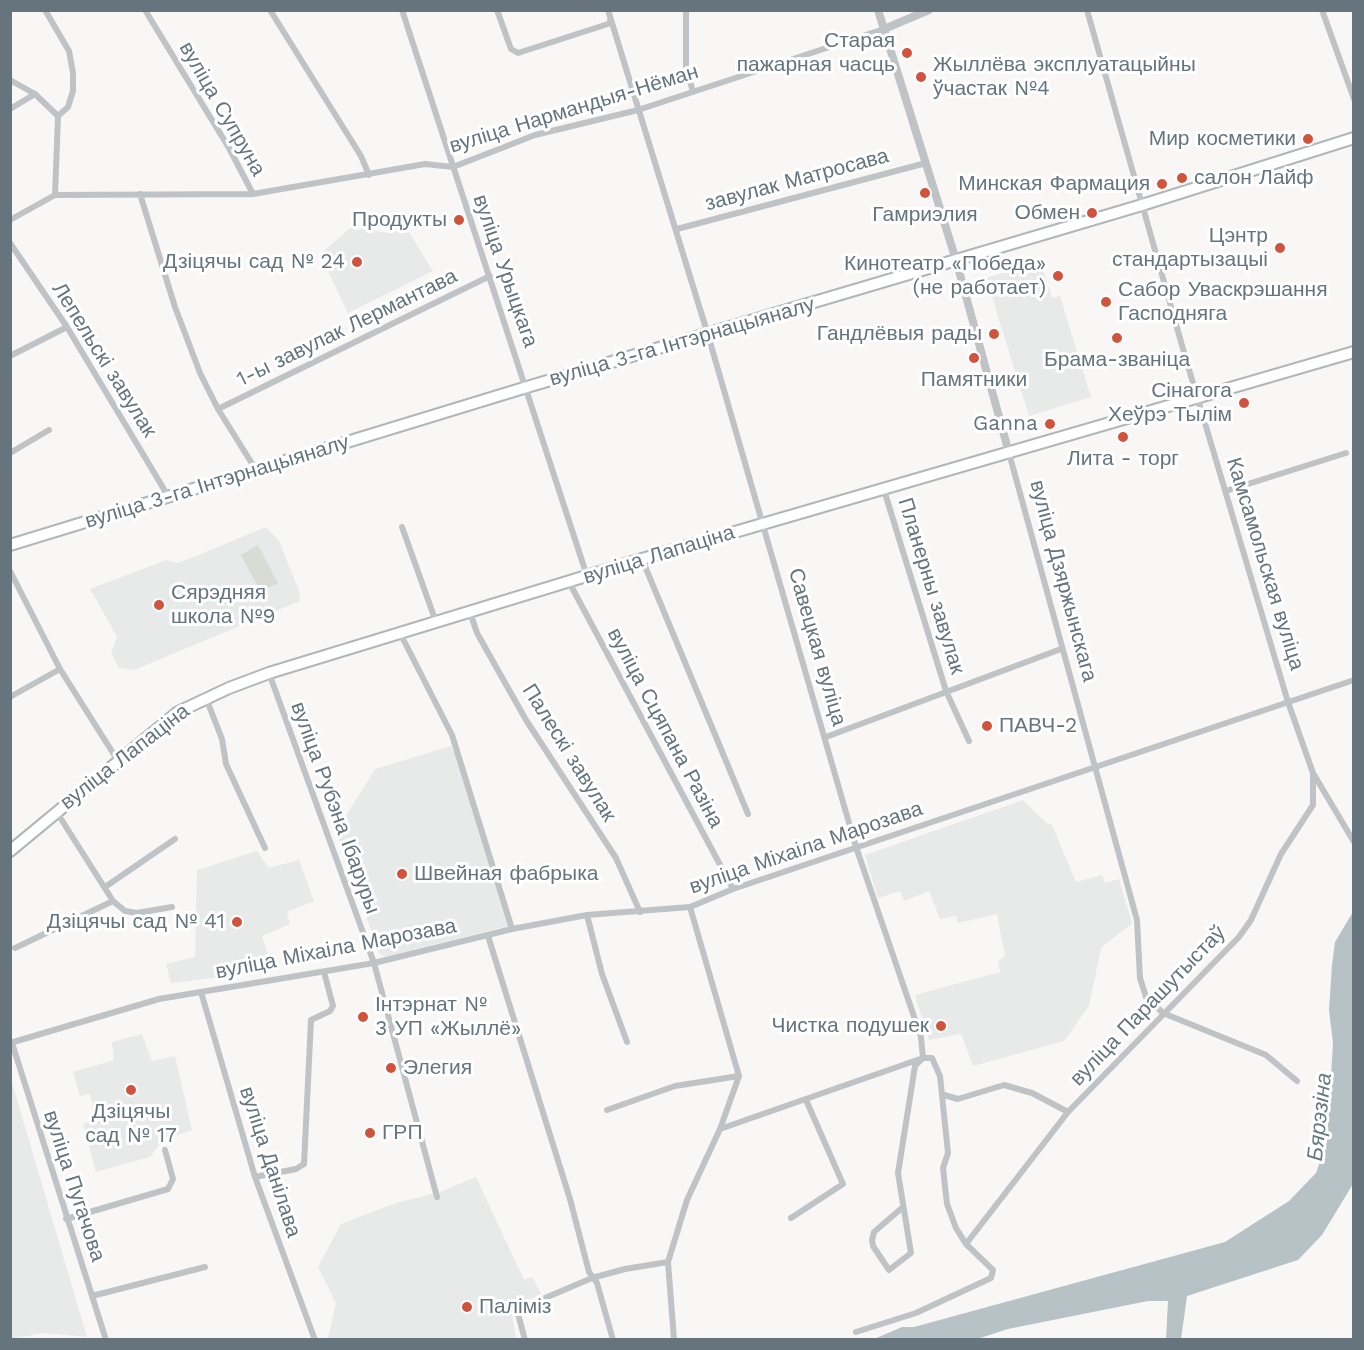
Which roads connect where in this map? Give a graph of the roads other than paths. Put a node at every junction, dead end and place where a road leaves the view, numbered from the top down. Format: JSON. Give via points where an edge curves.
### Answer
{"nodes":[{"id":1,"x":45,"y":10,"type":"edge"},
{"id":2,"x":146,"y":10,"type":"edge"},
{"id":3,"x":270,"y":10,"type":"edge"},
{"id":4,"x":402,"y":10,"type":"edge"},
{"id":5,"x":497,"y":10,"type":"edge"},
{"id":6,"x":606,"y":10,"type":"edge"},
{"id":7,"x":686,"y":10,"type":"edge"},
{"id":8,"x":878,"y":10,"type":"edge"},
{"id":9,"x":929,"y":10,"type":"edge"},
{"id":10,"x":1087,"y":10,"type":"edge"},
{"id":11,"x":1322,"y":10,"type":"edge"},
{"id":12,"x":611,"y":23,"type":"junction"},
{"id":13,"x":884,"y":30,"type":"junction"},
{"id":14,"x":10,"y":80,"type":"edge"},
{"id":15,"x":693,"y":92,"type":"junction"},
{"id":16,"x":35,"y":94,"type":"junction"},
{"id":17,"x":1353,"y":99,"type":"edge"},
{"id":18,"x":10,"y":109,"type":"edge"},
{"id":19,"x":639,"y":110,"type":"junction"},
{"id":20,"x":58,"y":116,"type":"junction"},
{"id":21,"x":1353,"y":138,"type":"edge"},
{"id":22,"x":926,"y":163,"type":"junction"},
{"id":23,"x":453,"y":167,"type":"junction"},
{"id":24,"x":369,"y":175,"type":"junction"},
{"id":25,"x":253,"y":194,"type":"junction"},
{"id":26,"x":55,"y":195,"type":"junction"},
{"id":27,"x":140,"y":195,"type":"junction"},
{"id":28,"x":1142,"y":206,"type":"junction"},
{"id":29,"x":10,"y":220,"type":"edge"},
{"id":30,"x":677,"y":230,"type":"junction"},
{"id":31,"x":10,"y":243,"type":"edge"},
{"id":32,"x":956,"y":260,"type":"junction"},
{"id":33,"x":490,"y":276,"type":"junction"},
{"id":34,"x":67,"y":327,"type":"junction"},
{"id":35,"x":708,"y":335,"type":"junction"},
{"id":36,"x":1353,"y":352,"type":"edge"},
{"id":37,"x":10,"y":356,"type":"edge"},
{"id":38,"x":527,"y":387,"type":"junction"},
{"id":39,"x":1198,"y":398,"type":"junction"},
{"id":40,"x":218,"y":409,"type":"junction"},
{"id":41,"x":49,"y":430,"type":"dead end"},
{"id":42,"x":10,"y":453,"type":"edge"},
{"id":43,"x":1009,"y":453,"type":"junction"},
{"id":44,"x":1346,"y":453,"type":"dead end"},
{"id":45,"x":256,"y":470,"type":"junction"},
{"id":46,"x":884,"y":490,"type":"junction"},
{"id":47,"x":1226,"y":491,"type":"junction"},
{"id":48,"x":168,"y":496,"type":"junction"},
{"id":49,"x":764,"y":524,"type":"junction"},
{"id":50,"x":402,"y":527,"type":"dead end"},
{"id":51,"x":10,"y":545,"type":"edge"},
{"id":52,"x":642,"y":559,"type":"junction"},
{"id":53,"x":10,"y":571,"type":"edge"},
{"id":54,"x":587,"y":576,"type":"junction"},
{"id":55,"x":569,"y":582,"type":"junction"},
{"id":56,"x":470,"y":612,"type":"junction"},
{"id":57,"x":436,"y":622,"type":"junction"},
{"id":58,"x":400,"y":633,"type":"junction"},
{"id":59,"x":1061,"y":649,"type":"junction"},
{"id":60,"x":60,"y":669,"type":"junction"},
{"id":61,"x":269,"y":673,"type":"junction"},
{"id":62,"x":1353,"y":680,"type":"edge"},
{"id":63,"x":946,"y":691,"type":"junction"},
{"id":64,"x":10,"y":697,"type":"edge"},
{"id":65,"x":206,"y":697,"type":"junction"},
{"id":66,"x":1288,"y":702,"type":"junction"},
{"id":67,"x":826,"y":737,"type":"junction"},
{"id":68,"x":969,"y":741,"type":"dead end"},
{"id":69,"x":118,"y":761,"type":"junction"},
{"id":70,"x":1094,"y":766,"type":"junction"},
{"id":71,"x":1313,"y":773,"type":"junction"},
{"id":72,"x":56,"y":810,"type":"junction"},
{"id":73,"x":748,"y":814,"type":"dead end"},
{"id":74,"x":175,"y":839,"type":"dead end"},
{"id":75,"x":1353,"y":842,"type":"edge"},
{"id":76,"x":856,"y":847,"type":"junction"},
{"id":77,"x":265,"y":848,"type":"dead end"},
{"id":78,"x":10,"y":851,"type":"edge"},
{"id":79,"x":105,"y":887,"type":"junction"},
{"id":80,"x":733,"y":889,"type":"junction"},
{"id":81,"x":112,"y":901,"type":"junction"},
{"id":82,"x":172,"y":907,"type":"dead end"},
{"id":83,"x":690,"y":907,"type":"junction"},
{"id":84,"x":640,"y":912,"type":"junction"},
{"id":85,"x":587,"y":915,"type":"junction"},
{"id":86,"x":512,"y":929,"type":"junction"},
{"id":87,"x":488,"y":936,"type":"junction"},
{"id":88,"x":15,"y":948,"type":"dead end"},
{"id":89,"x":374,"y":963,"type":"junction"},
{"id":90,"x":324,"y":972,"type":"junction"},
{"id":91,"x":201,"y":992,"type":"junction"},
{"id":92,"x":1163,"y":1013,"type":"junction"},
{"id":93,"x":627,"y":1042,"type":"dead end"},
{"id":94,"x":11,"y":1043,"type":"edge"},
{"id":95,"x":923,"y":1058,"type":"junction"},
{"id":96,"x":739,"y":1076,"type":"junction"},
{"id":97,"x":1297,"y":1081,"type":"dead end"},
{"id":98,"x":944,"y":1095,"type":"junction"},
{"id":99,"x":806,"y":1100,"type":"junction"},
{"id":100,"x":607,"y":1110,"type":"dead end"},
{"id":101,"x":1068,"y":1112,"type":"junction"},
{"id":102,"x":720,"y":1129,"type":"junction"},
{"id":103,"x":165,"y":1150,"type":"dead end"},
{"id":104,"x":255,"y":1177,"type":"junction"},
{"id":105,"x":437,"y":1197,"type":"dead end"},
{"id":106,"x":903,"y":1207,"type":"junction"},
{"id":107,"x":791,"y":1218,"type":"dead end"},
{"id":108,"x":66,"y":1220,"type":"junction"},
{"id":109,"x":966,"y":1244,"type":"junction"},
{"id":110,"x":668,"y":1262,"type":"junction"},
{"id":111,"x":205,"y":1267,"type":"dead end"},
{"id":112,"x":592,"y":1278,"type":"junction"},
{"id":113,"x":92,"y":1296,"type":"junction"},
{"id":114,"x":856,"y":1332,"type":"dead end"},
{"id":115,"x":106,"y":1340,"type":"edge"},
{"id":116,"x":315,"y":1340,"type":"edge"},
{"id":117,"x":525,"y":1340,"type":"edge"},
{"id":118,"x":613,"y":1340,"type":"edge"},
{"id":119,"x":674,"y":1340,"type":"edge"}],
"edges":[{"from":1,"to":20,"type":"street","via":[[69,51],[73,73],[68,107]]},
{"from":2,"to":25,"type":"street","name":"вуліца Супруна"},
{"from":3,"to":24,"type":"street"},
{"from":4,"to":23,"type":"street","name":"вуліца Урыцкага"},
{"from":5,"to":12,"type":"street","via":[[511,49],[518,52]]},
{"from":6,"to":12,"type":"street","name":"Савецкая вуліца"},
{"from":7,"to":15,"type":"street","via":[[686,67]]},
{"from":8,"to":13,"type":"street","name":"вуліца Дзяржынскага"},
{"from":9,"to":13,"type":"street","name":"вуліца Нармандыя-Нёман"},
{"from":10,"to":28,"type":"street","name":"Камсамольская вуліца"},
{"from":11,"to":17,"type":"street"},
{"from":12,"to":19,"type":"street","name":"Савецкая вуліца"},
{"from":13,"to":15,"type":"street","name":"вуліца Нармандыя-Нёман"},
{"from":13,"to":22,"type":"street","name":"вуліца Дзяржынскага"},
{"from":14,"to":16,"type":"street"},
{"from":15,"to":19,"type":"street","name":"вуліца Нармандыя-Нёман"},
{"from":16,"to":18,"type":"street"},
{"from":16,"to":20,"type":"street"},
{"from":19,"to":23,"type":"street","name":"вуліца Нармандыя-Нёман","via":[[535,135]]},
{"from":19,"to":30,"type":"street","name":"Савецкая вуліца"},
{"from":20,"to":26,"type":"street"},
{"from":21,"to":28,"type":"main road","name":"вуліца 3-га Інтэрнацыяналу"},
{"from":22,"to":30,"type":"street","name":"завулак Матросава"},
{"from":22,"to":32,"type":"street","name":"вуліца Дзяржынскага"},
{"from":23,"to":24,"type":"street","name":"вуліца Нармандыя-Нёман","via":[[425,164]]},
{"from":23,"to":33,"type":"street","name":"вуліца Урыцкага"},
{"from":24,"to":25,"type":"street","name":"вуліца Нармандыя-Нёман"},
{"from":25,"to":27,"type":"street","name":"вуліца Нармандыя-Нёман"},
{"from":26,"to":27,"type":"street","name":"вуліца Нармандыя-Нёман"},
{"from":26,"to":29,"type":"street","name":"вуліца Нармандыя-Нёман"},
{"from":27,"to":40,"type":"street","via":[[175,307]]},
{"from":28,"to":32,"type":"main road","name":"вуліца 3-га Інтэрнацыяналу"},
{"from":28,"to":39,"type":"street","name":"Камсамольская вуліца"},
{"from":30,"to":35,"type":"street","name":"Савецкая вуліца"},
{"from":31,"to":34,"type":"street","name":"Лепельскі завулак"},
{"from":32,"to":35,"type":"main road","name":"вуліца 3-га Інтэрнацыяналу"},
{"from":32,"to":43,"type":"street","name":"вуліца Дзяржынскага"},
{"from":33,"to":38,"type":"street","name":"вуліца Урыцкага"},
{"from":33,"to":40,"type":"street","name":"1-ы завулак Лермантава"},
{"from":34,"to":37,"type":"street"},
{"from":34,"to":48,"type":"street","name":"Лепельскі завулак"},
{"from":35,"to":38,"type":"main road","name":"вуліца 3-га Інтэрнацыяналу"},
{"from":35,"to":49,"type":"street","name":"Савецкая вуліца"},
{"from":36,"to":39,"type":"main road","name":"вуліца Лапаціна"},
{"from":38,"to":45,"type":"main road","name":"вуліца 3-га Інтэрнацыяналу"},
{"from":38,"to":54,"type":"street","name":"вуліца Урыцкага"},
{"from":39,"to":43,"type":"main road","name":"вуліца Лапаціна"},
{"from":39,"to":47,"type":"street","name":"Камсамольская вуліца"},
{"from":40,"to":45,"type":"street"},
{"from":41,"to":42,"type":"street"},
{"from":43,"to":46,"type":"main road","name":"вуліца Лапаціна"},
{"from":43,"to":59,"type":"street","name":"вуліца Дзяржынскага"},
{"from":44,"to":47,"type":"street"},
{"from":45,"to":48,"type":"main road","name":"вуліца 3-га Інтэрнацыяналу"},
{"from":46,"to":49,"type":"main road","name":"вуліца Лапаціна"},
{"from":46,"to":63,"type":"street","name":"Планерны завулак"},
{"from":47,"to":66,"type":"street","name":"Камсамольская вуліца"},
{"from":48,"to":51,"type":"main road","name":"вуліца 3-га Інтэрнацыяналу"},
{"from":49,"to":52,"type":"main road","name":"вуліца Лапаціна"},
{"from":49,"to":67,"type":"street","name":"Савецкая вуліца"},
{"from":50,"to":57,"type":"street"},
{"from":52,"to":54,"type":"main road","name":"вуліца Лапаціна"},
{"from":52,"to":73,"type":"street"},
{"from":53,"to":60,"type":"street"},
{"from":54,"to":55,"type":"main road","name":"вуліца Лапаціна"},
{"from":55,"to":56,"type":"main road","name":"вуліца Лапаціна"},
{"from":55,"to":80,"type":"street","name":"вуліца Сцяпана Разіна"},
{"from":56,"to":57,"type":"main road","name":"вуліца Лапаціна"},
{"from":56,"to":84,"type":"street","name":"Палескі завулак","via":[[477,633],[526,720],[616,858]]},
{"from":57,"to":58,"type":"main road","name":"вуліца Лапаціна"},
{"from":58,"to":61,"type":"main road","name":"вуліца Лапаціна"},
{"from":58,"to":86,"type":"street","via":[[452,735]]},
{"from":59,"to":63,"type":"street","name":"Планерны завулак"},
{"from":59,"to":70,"type":"street","name":"вуліца Дзяржынскага"},
{"from":60,"to":64,"type":"street"},
{"from":60,"to":69,"type":"street"},
{"from":61,"to":65,"type":"main road","name":"вуліца Лапаціна"},
{"from":61,"to":89,"type":"street","name":"вуліца Рубэна Ібаруры"},
{"from":62,"to":66,"type":"street","name":"вуліца Міхаіла Марозава"},
{"from":63,"to":67,"type":"street","name":"Планерны завулак"},
{"from":63,"to":68,"type":"street","name":"Планерны завулак"},
{"from":65,"to":69,"type":"main road","name":"вуліца Лапаціна","via":[[178,712]]},
{"from":65,"to":77,"type":"street","via":[[222,739],[225,764]]},
{"from":66,"to":70,"type":"street","name":"вуліца Міхаіла Марозава"},
{"from":66,"to":71,"type":"street","name":"Камсамольская вуліца"},
{"from":67,"to":76,"type":"street","name":"Савецкая вуліца"},
{"from":69,"to":72,"type":"main road","name":"вуліца Лапаціна"},
{"from":70,"to":76,"type":"street","name":"вуліца Міхаіла Марозава"},
{"from":70,"to":92,"type":"street","name":"вуліца Дзяржынскага","via":[[1137,920],[1140,978],[1146,997]]},
{"from":71,"to":75,"type":"street","name":"Камсамольская вуліца"},
{"from":71,"to":92,"type":"street","name":"вуліца Парашутыстаў","via":[[1313,805],[1281,854],[1251,920]]},
{"from":72,"to":78,"type":"main road","name":"вуліца Лапаціна"},
{"from":72,"to":79,"type":"street"},
{"from":74,"to":79,"type":"street"},
{"from":76,"to":80,"type":"street","name":"вуліца Міхаіла Марозава"},
{"from":76,"to":95,"type":"street","name":"Савецкая вуліца","via":[[921,1037]]},
{"from":79,"to":81,"type":"street"},
{"from":80,"to":83,"type":"street","name":"вуліца Міхаіла Марозава"},
{"from":81,"to":82,"type":"street","via":[[124,911],[137,913]]},
{"from":81,"to":88,"type":"street"},
{"from":83,"to":84,"type":"street","name":"вуліца Міхаіла Марозава"},
{"from":83,"to":96,"type":"street"},
{"from":84,"to":85,"type":"street","name":"вуліца Міхаіла Марозава"},
{"from":85,"to":86,"type":"street","name":"вуліца Міхаіла Марозава"},
{"from":85,"to":93,"type":"street","via":[[602,974]]},
{"from":86,"to":87,"type":"street","name":"вуліца Міхаіла Марозава"},
{"from":87,"to":89,"type":"street","name":"вуліца Міхаіла Марозава"},
{"from":87,"to":112,"type":"street"},
{"from":89,"to":90,"type":"street","name":"вуліца Міхаіла Марозава"},
{"from":89,"to":105,"type":"street","name":"вуліца Рубэна Ібаруры"},
{"from":90,"to":91,"type":"street","name":"вуліца Міхаіла Марозава"},
{"from":90,"to":104,"type":"street","via":[[333,1006],[311,1020],[304,1164]]},
{"from":91,"to":94,"type":"street","name":"вуліца Міхаіла Марозава","via":[[159,999]]},
{"from":91,"to":104,"type":"street","name":"вуліца Данілава"},
{"from":92,"to":97,"type":"street","name":"вуліца Дзяржынскага","via":[[1266,1055]]},
{"from":92,"to":101,"type":"street","name":"вуліца Парашутыстаў"},
{"from":94,"to":108,"type":"street","name":"вуліца Пугачова"},
{"from":95,"to":98,"type":"street","name":"Савецкая вуліца","via":[[932,1058]]},
{"from":95,"to":99,"type":"street"},
{"from":95,"to":106,"type":"street","via":[[915,1066],[898,1173]]},
{"from":96,"to":100,"type":"street","via":[[675,1086]]},
{"from":96,"to":102,"type":"street"},
{"from":98,"to":101,"type":"street","via":[[958,1099],[1004,1085],[1032,1093]]},
{"from":98,"to":109,"type":"street","name":"Савецкая вуліца","via":[[948,1153],[943,1168],[947,1204]]},
{"from":99,"to":102,"type":"street"},
{"from":99,"to":107,"type":"street","via":[[843,1184]]},
{"from":101,"to":109,"type":"street","name":"вуліца Парашутыстаў"},
{"from":102,"to":110,"type":"street","via":[[687,1200]]},
{"from":103,"to":108,"type":"street","via":[[173,1179],[168,1189]]},
{"from":104,"to":116,"type":"street","name":"вуліца Данілава"},
{"from":106,"to":106,"type":"street","via":[[874,1232],[872,1240],[889,1270],[911,1253]]},
{"from":108,"to":113,"type":"street","name":"вуліца Пугачова"},
{"from":109,"to":114,"type":"street","name":"Савецкая вуліца","via":[[993,1274],[916,1313]]},
{"from":110,"to":112,"type":"street"},
{"from":110,"to":119,"type":"street"},
{"from":111,"to":113,"type":"street"},
{"from":112,"to":117,"type":"street","via":[[518,1311]]},
{"from":112,"to":118,"type":"street","via":[[597,1283]]},
{"from":113,"to":115,"type":"street","name":"вуліца Пугачова"}]}
